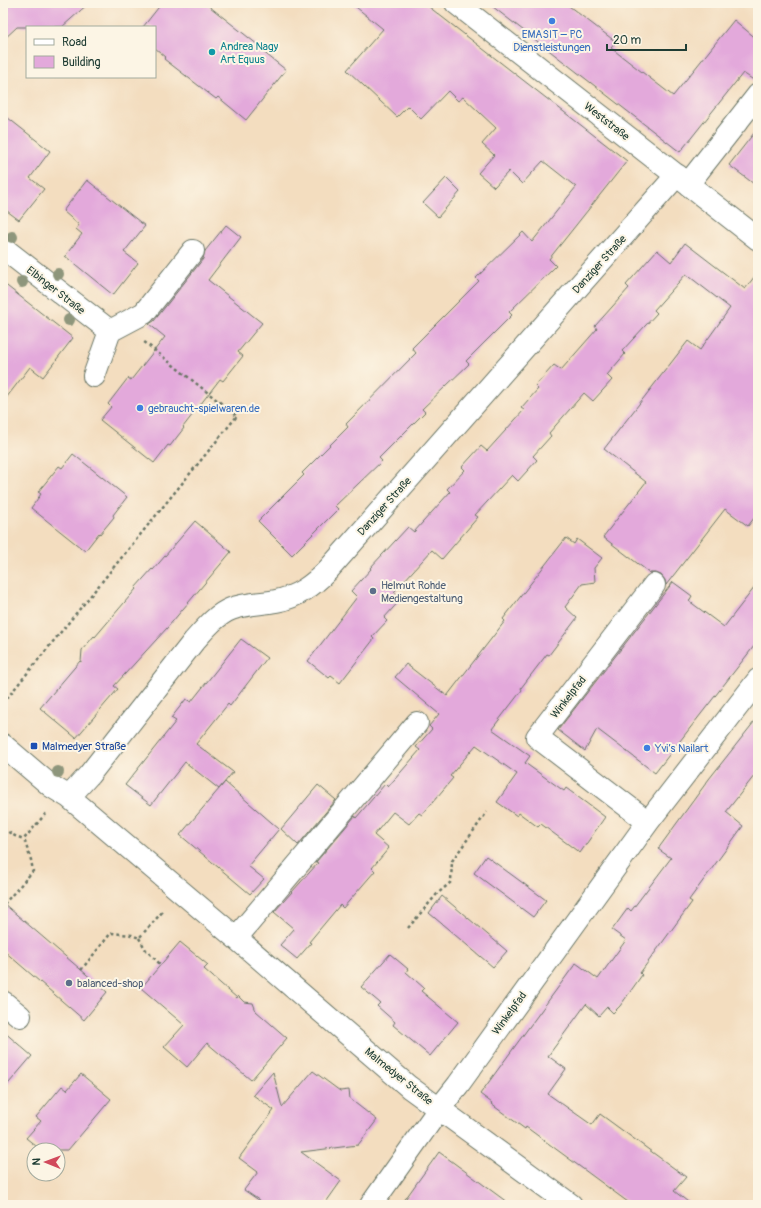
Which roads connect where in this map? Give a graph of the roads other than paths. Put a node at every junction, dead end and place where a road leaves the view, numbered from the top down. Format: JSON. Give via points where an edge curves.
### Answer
{"nodes":[{"id":1,"x":456,"y":3,"type":"edge"},
{"id":2,"x":758,"y":95,"type":"edge"},
{"id":3,"x":682,"y":180,"type":"junction"},
{"id":4,"x":758,"y":239,"type":"edge"},
{"id":5,"x":3,"y":248,"type":"edge"},
{"id":6,"x":193,"y":251,"type":"dead end"},
{"id":7,"x":110,"y":331,"type":"junction"},
{"id":8,"x":94,"y":376,"type":"dead end"},
{"id":9,"x":654,"y":585,"type":"dead end"},
{"id":10,"x":758,"y":680,"type":"edge"},
{"id":11,"x":417,"y":723,"type":"dead end"},
{"id":12,"x":3,"y":745,"type":"edge"},
{"id":13,"x":67,"y":795,"type":"junction"},
{"id":14,"x":648,"y":822,"type":"junction"},
{"id":15,"x":236,"y":938,"type":"junction"},
{"id":16,"x":3,"y":1002,"type":"edge"},
{"id":17,"x":20,"y":1016,"type":"dead end"},
{"id":18,"x":439,"y":1109,"type":"junction"},
{"id":19,"x":371,"y":1205,"type":"edge"},
{"id":20,"x":571,"y":1205,"type":"edge"}],
"edges":[{"from":1,"to":3,"type":"street","name":"Weststraße"},
{"from":2,"to":3,"type":"street","name":"Danziger Straße"},
{"from":3,"to":4,"type":"street","name":"Weststraße"},
{"from":3,"to":13,"type":"street","name":"Danziger Straße","via":[[328,570],[309,587],[295,595],[230,610],[206,627]]},
{"from":5,"to":7,"type":"street","name":"Elbinger Straße"},
{"from":6,"to":7,"type":"street","via":[[144,313]]},
{"from":7,"to":8,"type":"street"},
{"from":9,"to":14,"type":"street","name":"Winkelpfad","via":[[537,737]]},
{"from":10,"to":14,"type":"street","name":"Winkelpfad"},
{"from":11,"to":15,"type":"street"},
{"from":12,"to":13,"type":"street","name":"Malmedyer Straße","via":[[51,786]]},
{"from":13,"to":15,"type":"street","name":"Malmedyer Straße"},
{"from":14,"to":18,"type":"street","name":"Winkelpfad"},
{"from":15,"to":18,"type":"street","name":"Malmedyer Straße","via":[[409,1087]]},
{"from":16,"to":17,"type":"street"},
{"from":18,"to":19,"type":"street","name":"Winkelpfad"},
{"from":18,"to":20,"type":"street","name":"Malmedyer Straße"}]}
